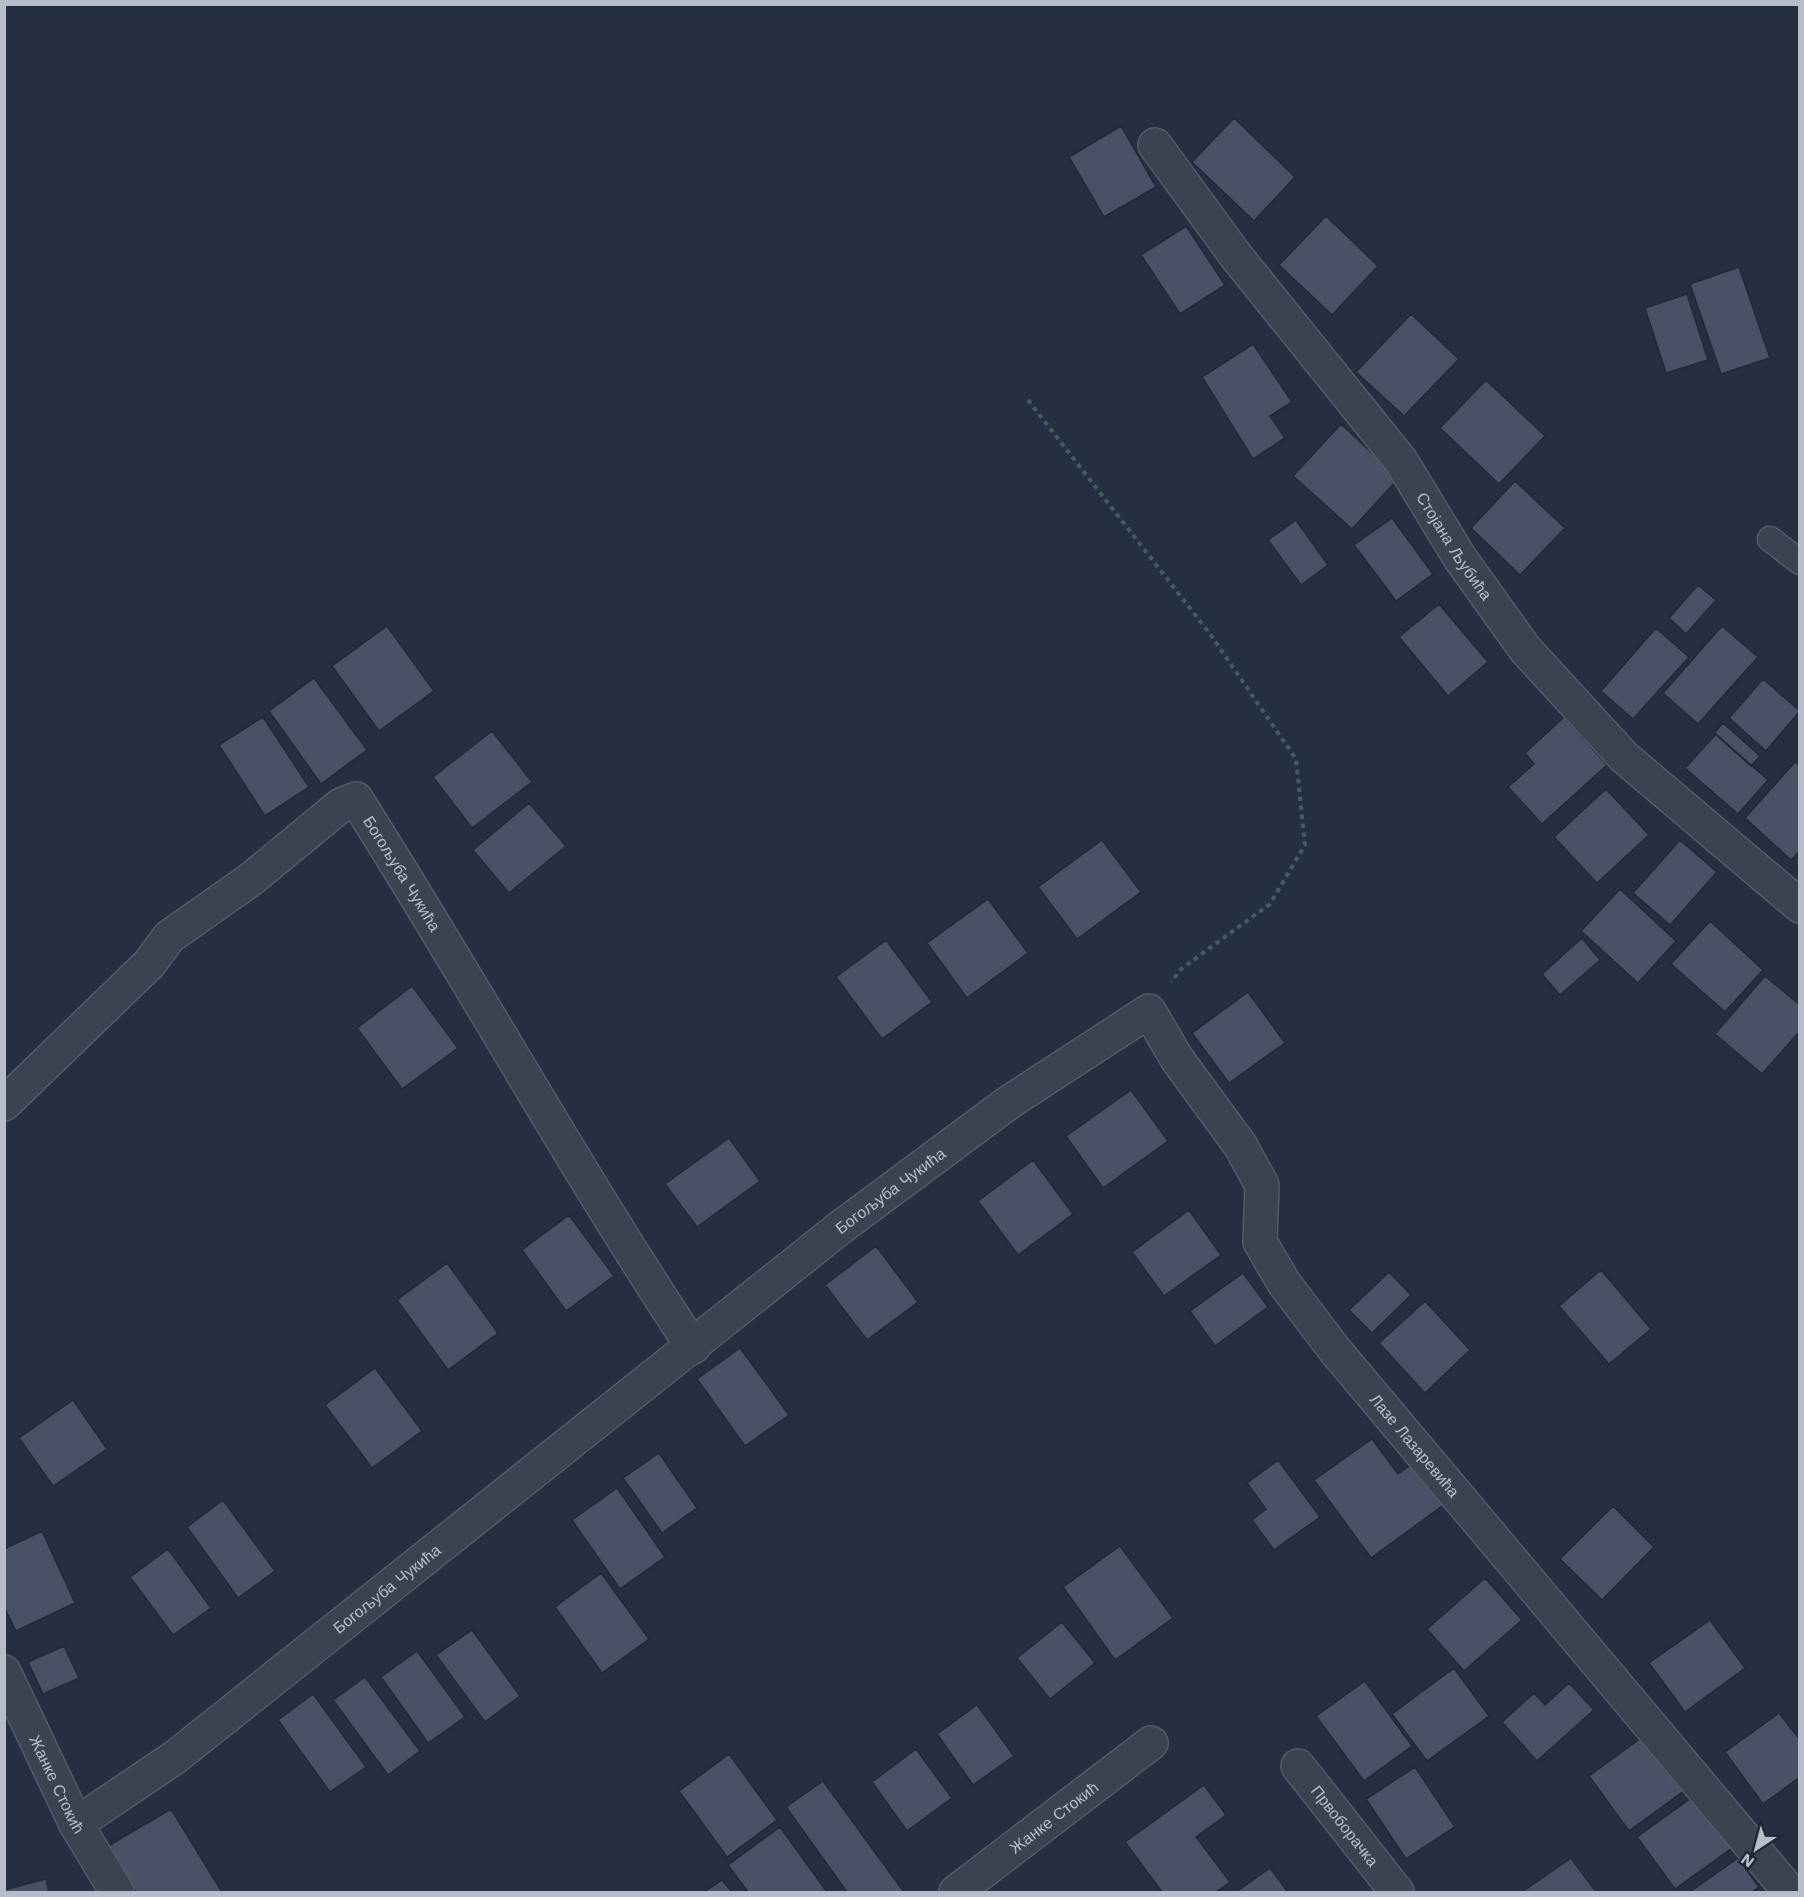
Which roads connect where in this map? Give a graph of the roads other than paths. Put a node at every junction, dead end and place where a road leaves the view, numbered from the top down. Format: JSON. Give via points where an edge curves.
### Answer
{"nodes":[{"id":1,"x":1155,"y":145,"type":"dead end"},
{"id":2,"x":1770,"y":539,"type":"dead end"},
{"id":3,"x":1800,"y":561,"type":"edge"},
{"id":4,"x":1800,"y":906,"type":"edge"},
{"id":5,"x":1149,"y":1011,"type":"joint"},
{"id":6,"x":4,"y":1104,"type":"edge"},
{"id":7,"x":693,"y":1347,"type":"junction"},
{"id":8,"x":4,"y":1672,"type":"edge"},
{"id":9,"x":1151,"y":1743,"type":"dead end"},
{"id":10,"x":1298,"y":1766,"type":"dead end"},
{"id":11,"x":76,"y":1824,"type":"junction"},
{"id":12,"x":1390,"y":1890,"type":"edge"},
{"id":13,"x":117,"y":1893,"type":"edge"},
{"id":14,"x":956,"y":1893,"type":"edge"},
{"id":15,"x":1790,"y":1893,"type":"edge"}],
"edges":[{"from":1,"to":4,"type":"street","name":"Стојана Љубића","via":[[1236,256],[1401,461],[1460,558],[1525,649],[1624,757]]},
{"from":2,"to":3,"type":"lane"},
{"from":5,"to":7,"type":"street","name":"Богољуба Чукића","via":[[1008,1103],[860,1213]]},
{"from":5,"to":15,"type":"street","name":"Лазе Лазаревића","via":[[1177,1059],[1240,1145],[1262,1185],[1260,1242],[1284,1283],[1334,1349]]},
{"from":6,"to":7,"type":"street","name":"Богољуба Чукића","via":[[149,964],[169,937],[250,880],[341,805],[356,799],[423,902],[621,1239]]},
{"from":7,"to":11,"type":"street","name":"Богољуба Чукића","via":[[174,1758]]},
{"from":8,"to":11,"type":"street","name":"Жанке Стокић"},
{"from":9,"to":14,"type":"street","name":"Жанке Стокић"},
{"from":10,"to":12,"type":"street","name":"Првоборачка"},
{"from":11,"to":13,"type":"street","name":"Жанке Стокић"}]}
